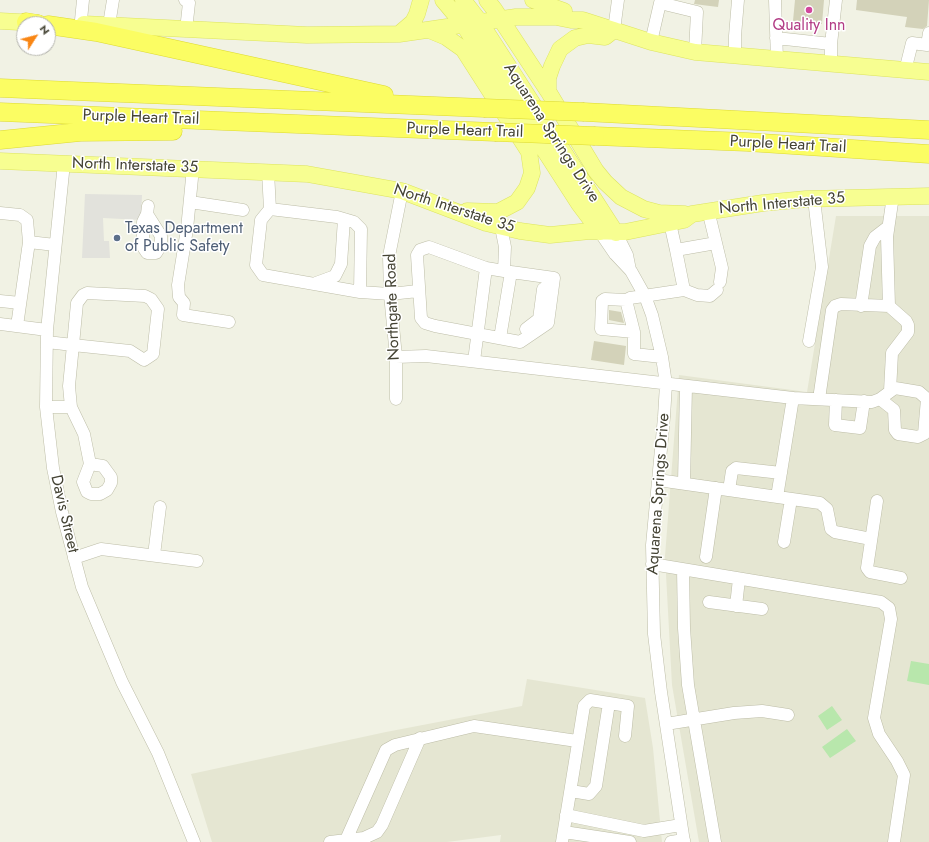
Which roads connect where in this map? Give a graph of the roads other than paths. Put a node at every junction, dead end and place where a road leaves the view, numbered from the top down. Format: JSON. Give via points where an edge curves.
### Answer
{"nodes":[{"id":1,"x":83,"y":0,"type":"edge"},
{"id":2,"x":112,"y":0,"type":"edge"},
{"id":3,"x":421,"y":0,"type":"edge"},
{"id":4,"x":443,"y":0,"type":"edge"},
{"id":5,"x":463,"y":0,"type":"edge"},
{"id":6,"x":487,"y":0,"type":"edge"},
{"id":7,"x":533,"y":0,"type":"edge"},
{"id":8,"x":618,"y":0,"type":"edge"},
{"id":9,"x":738,"y":0,"type":"edge"},
{"id":10,"x":775,"y":0,"type":"edge"},
{"id":11,"x":836,"y":0,"type":"edge"},
{"id":12,"x":188,"y":1,"type":"edge"},
{"id":13,"x":566,"y":5,"type":"edge"},
{"id":14,"x":501,"y":19,"type":"junction"},
{"id":15,"x":583,"y":20,"type":"junction"},
{"id":16,"x":0,"y":21,"type":"edge"},
{"id":17,"x":16,"y":22,"type":"edge"},
{"id":18,"x":480,"y":22,"type":"junction"},
{"id":19,"x":463,"y":24,"type":"junction"},
{"id":20,"x":56,"y":25,"type":"edge"},
{"id":21,"x":109,"y":25,"type":"junction"},
{"id":22,"x":56,"y":26,"type":"edge"},
{"id":23,"x":80,"y":27,"type":"junction"},
{"id":24,"x":186,"y":30,"type":"junction"},
{"id":25,"x":428,"y":30,"type":"junction"},
{"id":26,"x":614,"y":30,"type":"junction"},
{"id":27,"x":929,"y":33,"type":"edge"},
{"id":28,"x":399,"y":34,"type":"junction"},
{"id":29,"x":776,"y":38,"type":"junction"},
{"id":30,"x":651,"y":42,"type":"junction"},
{"id":31,"x":831,"y":44,"type":"junction"},
{"id":32,"x":695,"y":52,"type":"junction"},
{"id":33,"x":735,"y":55,"type":"junction"},
{"id":34,"x":777,"y":58,"type":"junction"},
{"id":35,"x":831,"y":65,"type":"junction"},
{"id":36,"x":905,"y":71,"type":"junction"},
{"id":37,"x":929,"y":72,"type":"edge"},
{"id":38,"x":0,"y":88,"type":"edge"},
{"id":39,"x":548,"y":91,"type":"junction"},
{"id":40,"x":452,"y":107,"type":"junction"},
{"id":41,"x":0,"y":112,"type":"edge"},
{"id":42,"x":929,"y":129,"type":"edge"},
{"id":43,"x":464,"y":131,"type":"junction"},
{"id":44,"x":0,"y":140,"type":"edge"},
{"id":45,"x":812,"y":146,"type":"junction"},
{"id":46,"x":929,"y":154,"type":"edge"},
{"id":47,"x":0,"y":161,"type":"edge"},
{"id":48,"x":64,"y":163,"type":"junction"},
{"id":49,"x":929,"y":163,"type":"edge"},
{"id":50,"x":193,"y":168,"type":"junction"},
{"id":51,"x":268,"y":172,"type":"junction"},
{"id":52,"x":402,"y":191,"type":"junction"},
{"id":53,"x":893,"y":196,"type":"junction"},
{"id":54,"x":929,"y":196,"type":"edge"},
{"id":55,"x":814,"y":199,"type":"junction"},
{"id":56,"x":190,"y":202,"type":"junction"},
{"id":57,"x":270,"y":209,"type":"junction"},
{"id":58,"x":243,"y":210,"type":"dead end"},
{"id":59,"x":455,"y":210,"type":"junction"},
{"id":60,"x":708,"y":210,"type":"junction"},
{"id":61,"x":0,"y":213,"type":"edge"},
{"id":62,"x":692,"y":214,"type":"junction"},
{"id":63,"x":344,"y":219,"type":"junction"},
{"id":64,"x":670,"y":223,"type":"junction"},
{"id":65,"x":501,"y":227,"type":"junction"},
{"id":66,"x":888,"y":227,"type":"junction"},
{"id":67,"x":600,"y":232,"type":"junction"},
{"id":68,"x":616,"y":233,"type":"junction"},
{"id":69,"x":29,"y":242,"type":"junction"},
{"id":70,"x":716,"y":243,"type":"junction"},
{"id":71,"x":55,"y":245,"type":"junction"},
{"id":72,"x":676,"y":250,"type":"junction"},
{"id":73,"x":486,"y":268,"type":"junction"},
{"id":74,"x":507,"y":271,"type":"junction"},
{"id":75,"x":631,"y":271,"type":"junction"},
{"id":76,"x":315,"y":284,"type":"junction"},
{"id":77,"x":684,"y":290,"type":"junction"},
{"id":78,"x":418,"y":291,"type":"junction"},
{"id":79,"x":360,"y":292,"type":"junction"},
{"id":80,"x":390,"y":294,"type":"junction"},
{"id":81,"x":645,"y":296,"type":"junction"},
{"id":82,"x":626,"y":300,"type":"junction"},
{"id":83,"x":0,"y":301,"type":"edge"},
{"id":84,"x":20,"y":303,"type":"junction"},
{"id":85,"x":861,"y":306,"type":"junction"},
{"id":86,"x":889,"y":306,"type":"junction"},
{"id":87,"x":228,"y":322,"type":"dead end"},
{"id":88,"x":0,"y":324,"type":"edge"},
{"id":89,"x":17,"y":326,"type":"junction"},
{"id":90,"x":634,"y":332,"type":"junction"},
{"id":91,"x":478,"y":335,"type":"junction"},
{"id":92,"x":47,"y":336,"type":"junction"},
{"id":93,"x":506,"y":339,"type":"junction"},
{"id":94,"x":809,"y":342,"type":"dead end"},
{"id":95,"x":73,"y":345,"type":"junction"},
{"id":96,"x":396,"y":357,"type":"junction"},
{"id":97,"x":662,"y":357,"type":"junction"},
{"id":98,"x":474,"y":361,"type":"junction"},
{"id":99,"x":666,"y":384,"type":"junction"},
{"id":100,"x":686,"y":386,"type":"junction"},
{"id":101,"x":890,"y":391,"type":"junction"},
{"id":102,"x":793,"y":398,"type":"junction"},
{"id":103,"x":819,"y":399,"type":"junction"},
{"id":104,"x":880,"y":399,"type":"junction"},
{"id":105,"x":396,"y":400,"type":"dead end"},
{"id":106,"x":836,"y":400,"type":"junction"},
{"id":107,"x":864,"y":401,"type":"junction"},
{"id":108,"x":46,"y":407,"type":"junction"},
{"id":109,"x":71,"y":407,"type":"junction"},
{"id":110,"x":90,"y":464,"type":"dead end"},
{"id":111,"x":781,"y":473,"type":"junction"},
{"id":112,"x":658,"y":480,"type":"junction"},
{"id":113,"x":684,"y":483,"type":"junction"},
{"id":114,"x":716,"y":488,"type":"junction"},
{"id":115,"x":729,"y":490,"type":"junction"},
{"id":116,"x":777,"y":496,"type":"junction"},
{"id":117,"x":791,"y":499,"type":"junction"},
{"id":118,"x":877,"y":501,"type":"dead end"},
{"id":119,"x":160,"y":507,"type":"dead end"},
{"id":120,"x":871,"y":539,"type":"junction"},
{"id":121,"x":784,"y":542,"type":"dead end"},
{"id":122,"x":154,"y":555,"type":"junction"},
{"id":123,"x":706,"y":557,"type":"dead end"},
{"id":124,"x":74,"y":558,"type":"junction"},
{"id":125,"x":197,"y":560,"type":"dead end"},
{"id":126,"x":652,"y":564,"type":"junction"},
{"id":127,"x":683,"y":570,"type":"junction"},
{"id":128,"x":901,"y":578,"type":"dead end"},
{"id":129,"x":739,"y":579,"type":"junction"},
{"id":130,"x":709,"y":602,"type":"dead end"},
{"id":131,"x":736,"y":606,"type":"junction"},
{"id":132,"x":762,"y":609,"type":"dead end"},
{"id":133,"x":609,"y":703,"type":"junction"},
{"id":134,"x":788,"y":715,"type":"dead end"},
{"id":135,"x":694,"y":720,"type":"junction"},
{"id":136,"x":666,"y":724,"type":"junction"},
{"id":137,"x":625,"y":736,"type":"dead end"},
{"id":138,"x":420,"y":738,"type":"junction"},
{"id":139,"x":577,"y":741,"type":"junction"},
{"id":140,"x":571,"y":791,"type":"junction"},
{"id":141,"x":566,"y":815,"type":"junction"},
{"id":142,"x":681,"y":825,"type":"junction"},
{"id":143,"x":563,"y":837,"type":"edge"},
{"id":144,"x":346,"y":840,"type":"junction"},
{"id":145,"x":684,"y":841,"type":"edge"},
{"id":146,"x":194,"y":842,"type":"edge"},
{"id":147,"x":330,"y":842,"type":"edge"},
{"id":148,"x":630,"y":842,"type":"edge"},
{"id":149,"x":671,"y":842,"type":"edge"},
{"id":150,"x":715,"y":842,"type":"edge"},
{"id":151,"x":894,"y":842,"type":"edge"}],
"edges":[{"from":1,"to":23,"type":"street"},
{"from":2,"to":21,"type":"street"},
{"from":3,"to":28,"type":"main road","via":[[418,14]]},
{"from":4,"to":19,"type":"main road","name":"Aquarena Springs Drive"},
{"from":5,"to":18,"type":"main road","name":"Aquarena Springs Drive"},
{"from":6,"to":14,"type":"main road"},
{"from":7,"to":13,"type":"main road"},
{"from":8,"to":26,"type":"street"},
{"from":9,"to":33,"type":"street"},
{"from":10,"to":29,"type":"street"},
{"from":11,"to":31,"type":"street"},
{"from":12,"to":24,"type":"street"},
{"from":13,"to":15,"type":"main road"},
{"from":14,"to":15,"type":"main road","via":[[538,16]]},
{"from":14,"to":18,"type":"main road"},
{"from":14,"to":39,"type":"main road"},
{"from":15,"to":26,"type":"main road"},
{"from":16,"to":17,"type":"main road"},
{"from":18,"to":19,"type":"main road"},
{"from":18,"to":68,"type":"main road","name":"Aquarena Springs Drive"},
{"from":19,"to":25,"type":"main road"},
{"from":19,"to":67,"type":"main road","name":"Aquarena Springs Drive","via":[[579,204]]},
{"from":20,"to":23,"type":"main road"},
{"from":21,"to":23,"type":"main road"},
{"from":21,"to":24,"type":"main road"},
{"from":22,"to":23,"type":"highway"},
{"from":23,"to":40,"type":"highway","via":[[373,93]]},
{"from":24,"to":28,"type":"main road","via":[[307,35]]},
{"from":25,"to":28,"type":"main road"},
{"from":25,"to":59,"type":"main road","via":[[446,37],[463,50],[529,152],[532,173],[528,188],[517,202],[498,212]]},
{"from":26,"to":30,"type":"main road"},
{"from":26,"to":39,"type":"main road","via":[[605,37],[588,35],[575,38],[560,49],[548,78]]},
{"from":27,"to":36,"type":"street","via":[[927,45],[912,43]]},
{"from":29,"to":31,"type":"street"},
{"from":29,"to":34,"type":"street"},
{"from":30,"to":32,"type":"main road"},
{"from":30,"to":32,"type":"street","via":[[660,4],[697,12]]},
{"from":31,"to":35,"type":"street"},
{"from":32,"to":33,"type":"main road"},
{"from":33,"to":34,"type":"main road"},
{"from":34,"to":35,"type":"main road"},
{"from":35,"to":36,"type":"main road"},
{"from":36,"to":37,"type":"main road"},
{"from":38,"to":40,"type":"highway","name":"Purple Heart Trail"},
{"from":39,"to":62,"type":"main road","via":[[596,171],[620,197],[659,213]]},
{"from":40,"to":42,"type":"highway","name":"Purple Heart Trail","bridge":true},
{"from":41,"to":43,"type":"highway","name":"Purple Heart Trail"},
{"from":43,"to":44,"type":"highway","via":[[124,130]]},
{"from":43,"to":45,"type":"highway","name":"Purple Heart Trail","bridge":true},
{"from":45,"to":46,"type":"highway","name":"Purple Heart Trail"},
{"from":45,"to":49,"type":"highway"},
{"from":47,"to":48,"type":"main road","name":"North Interstate 35"},
{"from":48,"to":50,"type":"main road","name":"North Interstate 35"},
{"from":48,"to":71,"type":"street","name":"Davis Street"},
{"from":50,"to":51,"type":"main road","name":"North Interstate 35"},
{"from":50,"to":56,"type":"street"},
{"from":51,"to":52,"type":"main road","name":"North Interstate 35","via":[[307,174]]},
{"from":51,"to":57,"type":"street"},
{"from":52,"to":59,"type":"main road","name":"North Interstate 35"},
{"from":52,"to":80,"type":"street","name":"Northgate Road","via":[[389,256]]},
{"from":53,"to":54,"type":"main road","name":"North Interstate 35"},
{"from":53,"to":55,"type":"main road","name":"North Interstate 35"},
{"from":53,"to":66,"type":"street"},
{"from":55,"to":60,"type":"main road","name":"North Interstate 35"},
{"from":55,"to":94,"type":"street","via":[[822,267]]},
{"from":56,"to":58,"type":"street"},
{"from":56,"to":87,"type":"street","via":[[178,285],[179,297],[184,304],[183,315]]},
{"from":57,"to":63,"type":"street","via":[[309,212]]},
{"from":57,"to":76,"type":"street","via":[[261,220],[256,265],[263,275]]},
{"from":59,"to":65,"type":"main road","name":"North Interstate 35"},
{"from":60,"to":62,"type":"main road","name":"North Interstate 35"},
{"from":60,"to":70,"type":"street"},
{"from":61,"to":69,"type":"street","via":[[20,215],[27,220]]},
{"from":62,"to":64,"type":"main road","name":"North Interstate 35","via":[[684,220]]},
{"from":63,"to":76,"type":"street","via":[[341,264],[334,276]]},
{"from":63,"to":79,"type":"street","via":[[354,222],[361,229]]},
{"from":64,"to":68,"type":"main road","name":"North Interstate 35"},
{"from":64,"to":72,"type":"street"},
{"from":65,"to":67,"type":"main road","name":"North Interstate 35","via":[[550,235]]},
{"from":65,"to":74,"type":"street"},
{"from":66,"to":85,"type":"street","via":[[875,237],[870,246]]},
{"from":66,"to":86,"type":"street"},
{"from":67,"to":68,"type":"main road","name":"North Interstate 35"},
{"from":67,"to":75,"type":"street","name":"Aquarena Springs Drive"},
{"from":68,"to":75,"type":"street","name":"Aquarena Springs Drive","via":[[627,255]]},
{"from":69,"to":71,"type":"street"},
{"from":69,"to":84,"type":"street"},
{"from":70,"to":72,"type":"street"},
{"from":70,"to":77,"type":"street","via":[[722,268],[719,286],[710,296]]},
{"from":71,"to":92,"type":"street","name":"Davis Street"},
{"from":72,"to":77,"type":"street"},
{"from":73,"to":74,"type":"street"},
{"from":73,"to":78,"type":"street","via":[[429,247],[420,250],[417,255]]},
{"from":73,"to":91,"type":"street"},
{"from":74,"to":93,"type":"street"},
{"from":74,"to":93,"type":"street","via":[[554,278],[548,323],[520,342]]},
{"from":75,"to":81,"type":"street","name":"Aquarena Springs Drive"},
{"from":76,"to":79,"type":"street"},
{"from":77,"to":81,"type":"street"},
{"from":78,"to":80,"type":"street"},
{"from":78,"to":91,"type":"street","via":[[421,318],[425,323]]},
{"from":79,"to":80,"type":"street"},
{"from":80,"to":96,"type":"street","name":"Northgate Road"},
{"from":81,"to":82,"type":"street"},
{"from":81,"to":97,"type":"street","name":"Aquarena Springs Drive"},
{"from":82,"to":90,"type":"street"},
{"from":82,"to":90,"type":"street","via":[[602,301],[601,329]]},
{"from":83,"to":84,"type":"street"},
{"from":84,"to":89,"type":"street"},
{"from":85,"to":86,"type":"street"},
{"from":85,"to":103,"type":"street","via":[[841,304],[832,310]]},
{"from":86,"to":101,"type":"street","via":[[908,325],[908,332],[892,353]]},
{"from":88,"to":89,"type":"street"},
{"from":89,"to":92,"type":"street"},
{"from":90,"to":97,"type":"street","via":[[634,354]]},
{"from":91,"to":93,"type":"street"},
{"from":91,"to":98,"type":"street"},
{"from":92,"to":95,"type":"street"},
{"from":92,"to":108,"type":"street","name":"Davis Street"},
{"from":95,"to":95,"type":"street","via":[[130,351],[144,360],[149,358],[153,354],[158,309],[151,299],[145,296],[87,293],[77,303]]},
{"from":95,"to":109,"type":"street","via":[[69,386]]},
{"from":96,"to":98,"type":"street","via":[[426,356]]},
{"from":96,"to":105,"type":"street","name":"Northgate Road"},
{"from":97,"to":99,"type":"street","name":"Aquarena Springs Drive"},
{"from":98,"to":99,"type":"street"},
{"from":99,"to":100,"type":"street"},
{"from":99,"to":112,"type":"street","name":"Aquarena Springs Drive"},
{"from":100,"to":102,"type":"street"},
{"from":100,"to":113,"type":"street"},
{"from":101,"to":104,"type":"street"},
{"from":101,"to":104,"type":"street","via":[[895,388],[919,392],[927,399],[924,434],[898,434],[895,430],[894,410]]},
{"from":102,"to":103,"type":"street"},
{"from":102,"to":111,"type":"street"},
{"from":103,"to":106,"type":"street"},
{"from":104,"to":107,"type":"street"},
{"from":106,"to":107,"type":"street"},
{"from":106,"to":107,"type":"street","via":[[835,425],[860,428]]},
{"from":108,"to":109,"type":"street"},
{"from":108,"to":124,"type":"street","name":"Davis Street","via":[[53,468]]},
{"from":109,"to":110,"type":"street","via":[[84,434]]},
{"from":111,"to":115,"type":"street","via":[[736,468],[732,471]]},
{"from":111,"to":116,"type":"street"},
{"from":112,"to":113,"type":"street"},
{"from":112,"to":126,"type":"street","name":"Aquarena Springs Drive"},
{"from":113,"to":114,"type":"street"},
{"from":114,"to":115,"type":"street"},
{"from":114,"to":123,"type":"street"},
{"from":115,"to":116,"type":"street"},
{"from":116,"to":117,"type":"street"},
{"from":117,"to":120,"type":"street","via":[[824,505],[827,508],[831,529],[835,532]]},
{"from":117,"to":121,"type":"street"},
{"from":118,"to":120,"type":"street"},
{"from":119,"to":122,"type":"street"},
{"from":120,"to":128,"type":"street","via":[[867,563],[870,572]]},
{"from":122,"to":124,"type":"street","via":[[101,549]]},
{"from":122,"to":125,"type":"street"},
{"from":124,"to":146,"type":"street","name":"Davis Street","via":[[82,587],[122,682],[158,753]]},
{"from":126,"to":127,"type":"street"},
{"from":126,"to":136,"type":"street","name":"Aquarena Springs Drive","via":[[654,634]]},
{"from":127,"to":129,"type":"street"},
{"from":127,"to":135,"type":"street","via":[[688,685]]},
{"from":129,"to":131,"type":"street"},
{"from":129,"to":151,"type":"street","via":[[881,602],[889,608],[891,619],[874,718],[879,734],[904,775]]},
{"from":130,"to":131,"type":"street"},
{"from":131,"to":132,"type":"street"},
{"from":133,"to":137,"type":"street","via":[[628,706]]},
{"from":133,"to":139,"type":"street","via":[[590,700],[584,706]]},
{"from":133,"to":140,"type":"street","via":[[596,786],[589,794]]},
{"from":134,"to":135,"type":"street","via":[[762,711],[722,714]]},
{"from":135,"to":136,"type":"street"},
{"from":135,"to":150,"type":"street"},
{"from":136,"to":142,"type":"street","name":"Aquarena Springs Drive"},
{"from":138,"to":139,"type":"street","via":[[474,726]]},
{"from":138,"to":144,"type":"street","via":[[386,750]]},
{"from":138,"to":144,"type":"street","via":[[377,832],[364,838]]},
{"from":139,"to":140,"type":"street"},
{"from":140,"to":141,"type":"street"},
{"from":141,"to":142,"type":"street","via":[[644,831]]},
{"from":141,"to":143,"type":"street"},
{"from":142,"to":145,"type":"street","name":"Aquarena Springs Drive"},
{"from":143,"to":148,"type":"street"},
{"from":144,"to":147,"type":"street"},
{"from":145,"to":149,"type":"street"}]}
